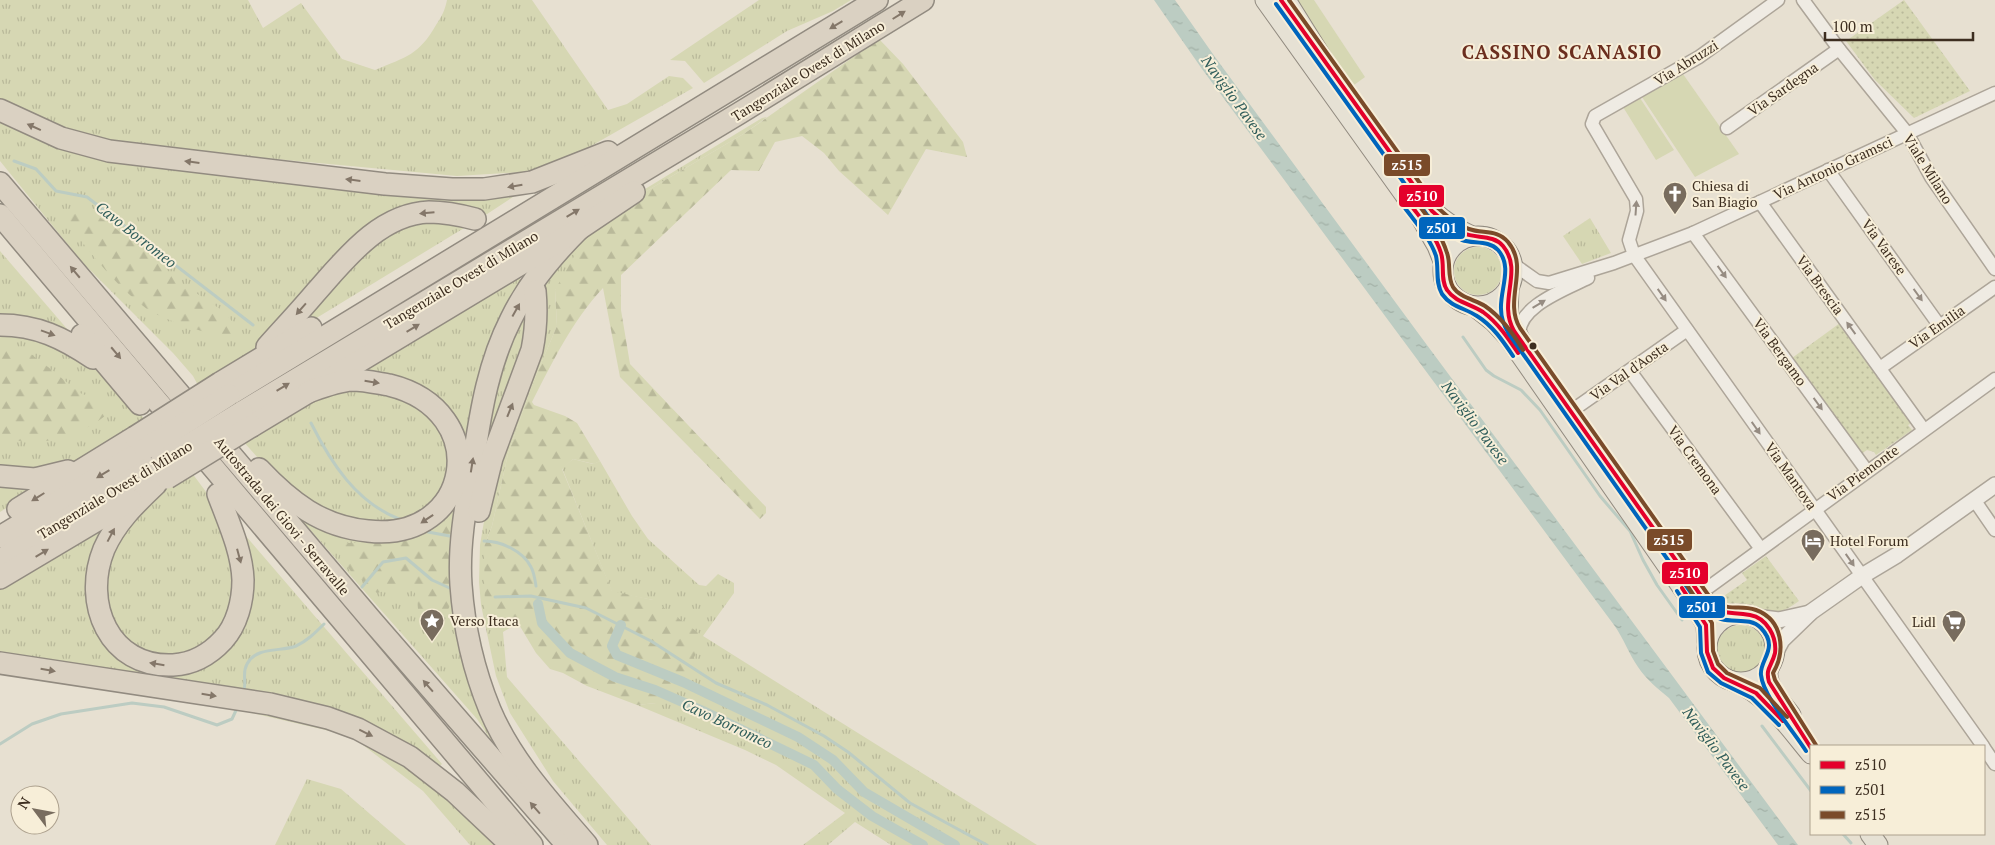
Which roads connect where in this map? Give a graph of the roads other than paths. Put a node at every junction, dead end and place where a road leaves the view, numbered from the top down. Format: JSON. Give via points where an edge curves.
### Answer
{"nodes":[{"id":1,"x":877,"y":0,"type":"edge"},
{"id":2,"x":923,"y":0,"type":"edge"},
{"id":3,"x":1265,"y":0,"type":"edge"},
{"id":4,"x":1281,"y":0,"type":"edge"},
{"id":5,"x":1286,"y":0,"type":"edge"},
{"id":6,"x":1778,"y":0,"type":"edge"},
{"id":7,"x":1803,"y":0,"type":"edge"},
{"id":8,"x":1838,"y":49,"type":"junction"},
{"id":9,"x":1326,"y":64,"type":"junction"},
{"id":10,"x":1995,"y":93,"type":"edge"},
{"id":11,"x":0,"y":110,"type":"edge"},
{"id":12,"x":738,"y":114,"type":"junction"},
{"id":13,"x":683,"y":118,"type":"junction"},
{"id":14,"x":1727,"y":128,"type":"dead end"},
{"id":15,"x":1907,"y":133,"type":"junction"},
{"id":16,"x":610,"y":151,"type":"junction"},
{"id":17,"x":1828,"y":170,"type":"junction"},
{"id":18,"x":0,"y":183,"type":"edge"},
{"id":19,"x":1760,"y":202,"type":"junction"},
{"id":20,"x":0,"y":215,"type":"edge"},
{"id":21,"x":475,"y":219,"type":"dead end"},
{"id":22,"x":579,"y":229,"type":"junction"},
{"id":23,"x":1694,"y":233,"type":"junction"},
{"id":24,"x":0,"y":234,"type":"edge"},
{"id":25,"x":1472,"y":236,"type":"junction"},
{"id":26,"x":1634,"y":255,"type":"junction"},
{"id":27,"x":1444,"y":261,"type":"junction"},
{"id":28,"x":1614,"y":263,"type":"junction"},
{"id":29,"x":1513,"y":264,"type":"junction"},
{"id":30,"x":1995,"y":269,"type":"edge"},
{"id":31,"x":1995,"y":287,"type":"edge"},
{"id":32,"x":1509,"y":288,"type":"junction"},
{"id":33,"x":534,"y":291,"type":"dead end"},
{"id":34,"x":1475,"y":307,"type":"junction"},
{"id":35,"x":106,"y":309,"type":"junction"},
{"id":36,"x":0,"y":325,"type":"edge"},
{"id":37,"x":1939,"y":325,"type":"junction"},
{"id":38,"x":1687,"y":330,"type":"junction"},
{"id":39,"x":1523,"y":344,"type":"junction"},
{"id":40,"x":251,"y":364,"type":"junction"},
{"id":41,"x":108,"y":368,"type":"junction"},
{"id":42,"x":1880,"y":368,"type":"junction"},
{"id":43,"x":1630,"y":371,"type":"junction"},
{"id":44,"x":1995,"y":379,"type":"edge"},
{"id":45,"x":224,"y":389,"type":"junction"},
{"id":46,"x":308,"y":392,"type":"junction"},
{"id":47,"x":1570,"y":412,"type":"junction"},
{"id":48,"x":247,"y":419,"type":"junction"},
{"id":49,"x":1924,"y":430,"type":"junction"},
{"id":50,"x":94,"y":462,"type":"junction"},
{"id":51,"x":153,"y":462,"type":"junction"},
{"id":52,"x":1867,"y":471,"type":"junction"},
{"id":53,"x":0,"y":476,"type":"edge"},
{"id":54,"x":1995,"y":485,"type":"edge"},
{"id":55,"x":218,"y":494,"type":"junction"},
{"id":56,"x":1975,"y":501,"type":"junction"},
{"id":57,"x":1814,"y":509,"type":"junction"},
{"id":58,"x":0,"y":520,"type":"edge"},
{"id":59,"x":1995,"y":530,"type":"edge"},
{"id":60,"x":0,"y":537,"type":"edge"},
{"id":61,"x":1761,"y":549,"type":"junction"},
{"id":62,"x":0,"y":560,"type":"edge"},
{"id":63,"x":1862,"y":576,"type":"junction"},
{"id":64,"x":0,"y":578,"type":"edge"},
{"id":65,"x":1709,"y":587,"type":"dead end"},
{"id":66,"x":1812,"y":612,"type":"junction"},
{"id":67,"x":1733,"y":614,"type":"junction"},
{"id":68,"x":1755,"y":616,"type":"junction"},
{"id":69,"x":1707,"y":642,"type":"junction"},
{"id":70,"x":1772,"y":661,"type":"junction"},
{"id":71,"x":0,"y":662,"type":"edge"},
{"id":72,"x":1730,"y":680,"type":"junction"},
{"id":73,"x":1982,"y":745,"type":"edge"},
{"id":74,"x":1810,"y":746,"type":"edge"},
{"id":75,"x":1985,"y":750,"type":"edge"},
{"id":76,"x":1810,"y":753,"type":"edge"},
{"id":77,"x":1995,"y":764,"type":"edge"},
{"id":78,"x":509,"y":815,"type":"junction"},
{"id":79,"x":512,"y":845,"type":"edge"},
{"id":80,"x":532,"y":845,"type":"edge"},
{"id":81,"x":567,"y":845,"type":"edge"},
{"id":82,"x":588,"y":845,"type":"edge"}],
"edges":[{"from":1,"to":13,"type":"highway","name":"Tangenziale Ovest di Milano","one_way":true},
{"from":12,"to":2,"type":"highway","name":"Tangenziale Ovest di Milano","one_way":true},
{"from":3,"to":27,"type":"main road","via":[[1420,218]]},
{"from":4,"to":9,"type":"main road"},
{"from":5,"to":9,"type":"main road"},
{"from":26,"to":6,"type":"street","name":"Via Abruzzi","one_way":true,"via":[[1629,240],[1637,211],[1636,199],[1593,128],[1592,121],[1595,116],[1699,57]]},
{"from":7,"to":8,"type":"street","name":"Viale Milano"},
{"from":8,"to":14,"type":"street","name":"Via Sardegna"},
{"from":8,"to":15,"type":"street","name":"Viale Milano"},
{"from":9,"to":25,"type":"main road","via":[[1432,212]]},
{"from":10,"to":15,"type":"street","name":"Via Antonio Gramsci"},
{"from":16,"to":11,"type":"highway","one_way":true,"via":[[516,186],[484,189],[420,187],[109,151],[61,138]]},
{"from":12,"to":22,"type":"highway"},
{"from":48,"to":12,"type":"highway","name":"Tangenziale Ovest di Milano","one_way":true},
{"from":13,"to":16,"type":"highway"},
{"from":13,"to":45,"type":"highway","name":"Tangenziale Ovest di Milano"},
{"from":15,"to":17,"type":"street","name":"Via Antonio Gramsci"},
{"from":15,"to":30,"type":"street","name":"Viale Milano","via":[[1931,177]]},
{"from":16,"to":40,"type":"highway"},
{"from":17,"to":19,"type":"street","name":"Via Antonio Gramsci"},
{"from":17,"to":37,"type":"street","name":"Via Varese","one_way":true},
{"from":35,"to":18,"type":"highway","name":"Autostrada dei Giovi - Serravalle","one_way":true},
{"from":19,"to":23,"type":"street","name":"Via Antonio Gramsci"},
{"from":42,"to":19,"type":"street","name":"Via Brescia","one_way":true},
{"from":20,"to":78,"type":"highway","name":"Autostrada dei Giovi - Serravalle","one_way":true},
{"from":21,"to":40,"type":"highway","one_way":true,"via":[[428,212],[406,217],[376,232],[345,259]]},
{"from":46,"to":22,"type":"highway","one_way":true},
{"from":82,"to":22,"type":"highway","one_way":true,"via":[[529,777],[491,712],[472,654],[461,584],[465,512],[488,377],[511,318],[526,292],[543,267]]},
{"from":23,"to":26,"type":"street","name":"Via Antonio Gramsci"},
{"from":23,"to":52,"type":"street","name":"Via Bergamo","one_way":true},
{"from":24,"to":41,"type":"highway"},
{"from":25,"to":27,"type":"main road","via":[[1454,245]]},
{"from":25,"to":29,"type":"main road","via":[[1493,239],[1502,245]]},
{"from":26,"to":28,"type":"street","name":"Via Antonio Gramsci"},
{"from":26,"to":38,"type":"street","name":"Via Mantova","one_way":true},
{"from":27,"to":34,"type":"main road","via":[[1442,274],[1445,286],[1463,304]]},
{"from":28,"to":29,"type":"street","name":"Via Antonio Gramsci","via":[[1549,283],[1537,281]]},
{"from":39,"to":28,"type":"street","name":"Via Antonio Gramsci","one_way":true,"via":[[1519,329],[1524,316],[1532,308]]},
{"from":29,"to":32,"type":"main road"},
{"from":31,"to":37,"type":"street","name":"Via Emilia"},
{"from":32,"to":34,"type":"main road","via":[[1495,302]]},
{"from":32,"to":39,"type":"main road","via":[[1508,316]]},
{"from":82,"to":33,"type":"highway","one_way":true,"via":[[541,778],[502,705],[483,643],[475,583],[474,552],[483,488],[532,350],[537,312]]},
{"from":34,"to":69,"type":"main road","via":[[1508,337],[1695,606],[1706,625]]},
{"from":46,"to":35,"type":"highway","one_way":true,"via":[[352,380],[369,382],[411,392],[436,408],[452,431],[458,452],[453,487],[442,506],[422,523],[389,533],[342,527],[310,513],[275,486],[158,356]]},
{"from":81,"to":35,"type":"highway","name":"Autostrada dei Giovi - Serravalle","one_way":true},
{"from":36,"to":41,"type":"highway","one_way":true,"via":[[32,327],[56,336]]},
{"from":37,"to":42,"type":"street","name":"Via Emilia"},
{"from":38,"to":43,"type":"street","name":"Via Val d'Aosta"},
{"from":38,"to":57,"type":"street","name":"Via Mantova","one_way":true},
{"from":39,"to":47,"type":"main road"},
{"from":40,"to":45,"type":"highway"},
{"from":41,"to":55,"type":"highway"},
{"from":42,"to":49,"type":"street","name":"Via Brescia"},
{"from":43,"to":47,"type":"street","name":"Via Val d'Aosta"},
{"from":43,"to":61,"type":"street","name":"Via Cremona"},
{"from":44,"to":49,"type":"street","name":"Via Piemonte"},
{"from":45,"to":51,"type":"highway","name":"Tangenziale Ovest di Milano","bridge":true},
{"from":46,"to":48,"type":"highway"},
{"from":47,"to":67,"type":"main road","via":[[1704,600],[1720,612]]},
{"from":48,"to":51,"type":"highway","name":"Tangenziale Ovest di Milano","bridge":true},
{"from":49,"to":52,"type":"street","name":"Via Piemonte"},
{"from":50,"to":51,"type":"highway"},
{"from":50,"to":53,"type":"highway","via":[[35,479]]},
{"from":50,"to":58,"type":"highway","one_way":true},
{"from":55,"to":51,"type":"highway","one_way":true,"via":[[242,566],[242,597],[234,624],[217,647],[180,665],[153,664],[134,657],[122,649],[108,632],[99,613],[97,586],[104,551],[114,529],[134,504]]},
{"from":51,"to":60,"type":"highway","name":"Tangenziale Ovest di Milano","one_way":true},
{"from":51,"to":62,"type":"highway","name":"Tangenziale Ovest di Milano"},
{"from":64,"to":51,"type":"highway","one_way":true},
{"from":52,"to":57,"type":"street","name":"Via Piemonte"},
{"from":54,"to":56,"type":"street"},
{"from":55,"to":78,"type":"highway","via":[[448,760]]},
{"from":56,"to":59,"type":"street"},
{"from":56,"to":63,"type":"street"},
{"from":57,"to":61,"type":"street","name":"Via Piemonte"},
{"from":57,"to":63,"type":"street","name":"Via Mantova","one_way":true},
{"from":61,"to":65,"type":"street","name":"Via Piemonte"},
{"from":63,"to":66,"type":"street"},
{"from":63,"to":73,"type":"street","name":"Via Mantova"},
{"from":66,"to":68,"type":"street","via":[[1779,620]]},
{"from":66,"to":70,"type":"street","via":[[1782,640]]},
{"from":67,"to":68,"type":"main road"},
{"from":67,"to":69,"type":"main road","via":[[1717,623]]},
{"from":68,"to":70,"type":"main road","via":[[1771,632],[1775,644]]},
{"from":69,"to":72,"type":"main road","via":[[1706,652],[1712,666]]},
{"from":70,"to":72,"type":"main road","via":[[1764,673],[1753,680]]},
{"from":70,"to":74,"type":"main road","via":[[1767,673],[1772,685]]},
{"from":71,"to":79,"type":"highway","one_way":true,"via":[[270,704],[328,718],[392,746],[418,763],[456,792]]},
{"from":72,"to":76,"type":"main road","via":[[1761,698]]},
{"from":75,"to":77,"type":"street","name":"Via Mantova"},
{"from":78,"to":80,"type":"highway","name":"Autostrada dei Giovi - Serravalle"}]}
